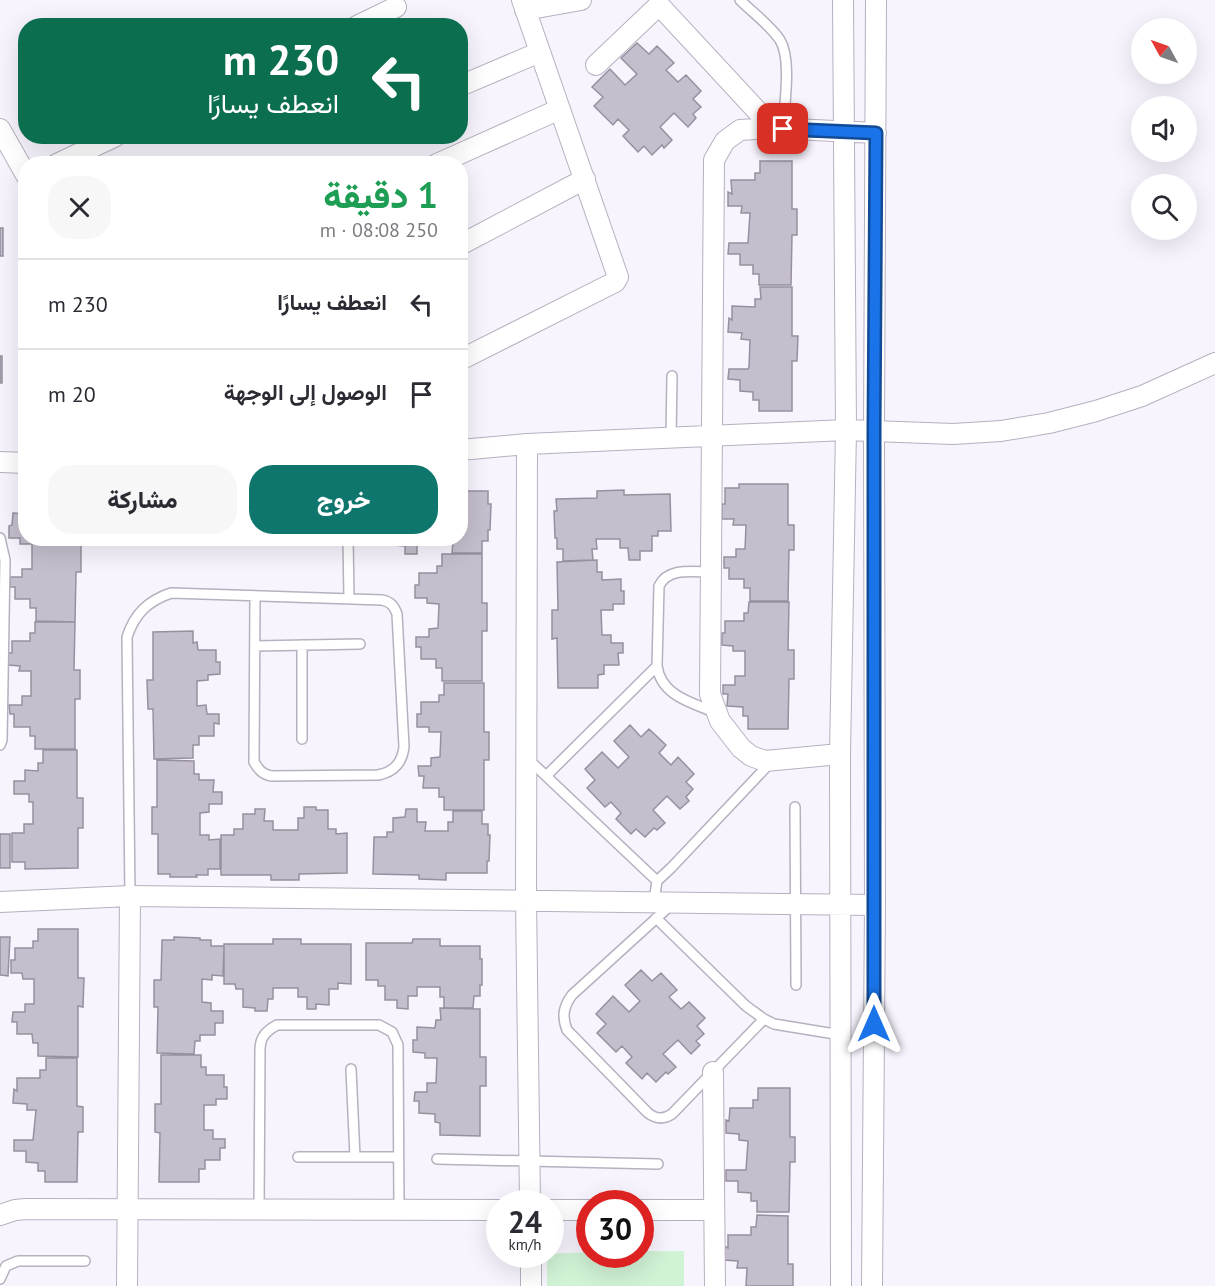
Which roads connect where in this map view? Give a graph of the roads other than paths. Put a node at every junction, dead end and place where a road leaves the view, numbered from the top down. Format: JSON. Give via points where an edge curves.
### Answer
{"nodes":[{"id":1,"x":581,"y":0,"type":"edge"},
{"id":2,"x":740,"y":0,"type":"edge"},
{"id":3,"x":843,"y":0,"type":"edge"},
{"id":4,"x":876,"y":0,"type":"edge"},
{"id":5,"x":654,"y":2,"type":"edge"},
{"id":6,"x":523,"y":5,"type":"edge"},
{"id":7,"x":396,"y":7,"type":"dead end"},
{"id":8,"x":373,"y":18,"type":"edge"},
{"id":9,"x":540,"y":52,"type":"junction"},
{"id":10,"x":596,"y":65,"type":"dead end"},
{"id":11,"x":468,"y":83,"type":"edge"},
{"id":12,"x":560,"y":109,"type":"junction"},
{"id":13,"x":778,"y":128,"type":"junction"},
{"id":14,"x":0,"y":129,"type":"edge"},
{"id":15,"x":845,"y":132,"type":"junction"},
{"id":16,"x":876,"y":133,"type":"junction"},
{"id":17,"x":99,"y":144,"type":"edge"},
{"id":18,"x":74,"y":156,"type":"edge"},
{"id":19,"x":455,"y":156,"type":"edge"},
{"id":20,"x":18,"y":161,"type":"edge"},
{"id":21,"x":585,"y":179,"type":"junction"},
{"id":22,"x":468,"y":241,"type":"edge"},
{"id":23,"x":468,"y":356,"type":"edge"},
{"id":24,"x":1215,"y":363,"type":"edge"},
{"id":25,"x":672,"y":376,"type":"dead end"},
{"id":26,"x":846,"y":430,"type":"junction"},
{"id":27,"x":874,"y":431,"type":"junction"},
{"id":28,"x":713,"y":435,"type":"junction"},
{"id":29,"x":671,"y":437,"type":"junction"},
{"id":30,"x":527,"y":444,"type":"junction"},
{"id":31,"x":468,"y":449,"type":"edge"},
{"id":32,"x":0,"y":462,"type":"edge"},
{"id":33,"x":18,"y":463,"type":"edge"},
{"id":34,"x":0,"y":538,"type":"edge"},
{"id":35,"x":348,"y":546,"type":"edge"},
{"id":36,"x":711,"y":572,"type":"junction"},
{"id":37,"x":255,"y":596,"type":"junction"},
{"id":38,"x":349,"y":599,"type":"junction"},
{"id":39,"x":360,"y":644,"type":"dead end"},
{"id":40,"x":302,"y":645,"type":"junction"},
{"id":41,"x":255,"y":646,"type":"junction"},
{"id":42,"x":657,"y":666,"type":"junction"},
{"id":43,"x":715,"y":713,"type":"junction"},
{"id":44,"x":1,"y":718,"type":"edge"},
{"id":45,"x":302,"y":739,"type":"dead end"},
{"id":46,"x":0,"y":745,"type":"edge"},
{"id":47,"x":840,"y":754,"type":"junction"},
{"id":48,"x":527,"y":758,"type":"junction"},
{"id":49,"x":772,"y":761,"type":"junction"},
{"id":50,"x":546,"y":776,"type":"junction"},
{"id":51,"x":795,"y":807,"type":"dead end"},
{"id":52,"x":657,"y":881,"type":"junction"},
{"id":53,"x":130,"y":896,"type":"junction"},
{"id":54,"x":526,"y":900,"type":"junction"},
{"id":55,"x":0,"y":902,"type":"edge"},
{"id":56,"x":796,"y":904,"type":"junction"},
{"id":57,"x":841,"y":905,"type":"junction"},
{"id":58,"x":875,"y":905,"type":"junction"},
{"id":59,"x":655,"y":910,"type":"junction"},
{"id":60,"x":796,"y":985,"type":"dead end"},
{"id":61,"x":764,"y":1019,"type":"junction"},
{"id":62,"x":841,"y":1035,"type":"junction"},
{"id":63,"x":351,"y":1069,"type":"dead end"},
{"id":64,"x":713,"y":1072,"type":"junction"},
{"id":65,"x":298,"y":1157,"type":"dead end"},
{"id":66,"x":355,"y":1157,"type":"junction"},
{"id":67,"x":398,"y":1157,"type":"junction"},
{"id":68,"x":437,"y":1159,"type":"dead end"},
{"id":69,"x":530,"y":1161,"type":"junction"},
{"id":70,"x":658,"y":1164,"type":"dead end"},
{"id":71,"x":530,"y":1190,"type":"edge"},
{"id":72,"x":126,"y":1209,"type":"junction"},
{"id":73,"x":259,"y":1209,"type":"junction"},
{"id":74,"x":399,"y":1209,"type":"junction"},
{"id":75,"x":486,"y":1210,"type":"edge"},
{"id":76,"x":654,"y":1210,"type":"edge"},
{"id":77,"x":714,"y":1210,"type":"junction"},
{"id":78,"x":1,"y":1212,"type":"edge"},
{"id":79,"x":85,"y":1261,"type":"dead end"},
{"id":80,"x":531,"y":1268,"type":"edge"},
{"id":81,"x":0,"y":1279,"type":"edge"},
{"id":82,"x":127,"y":1286,"type":"edge"},
{"id":83,"x":531,"y":1286,"type":"edge"},
{"id":84,"x":715,"y":1286,"type":"edge"},
{"id":85,"x":841,"y":1286,"type":"edge"},
{"id":86,"x":872,"y":1286,"type":"edge"}],
"edges":[{"from":1,"to":6,"type":"street"},
{"from":2,"to":13,"type":"lane","via":[[783,47],[786,63]]},
{"from":3,"to":15,"type":"street"},
{"from":4,"to":16,"type":"street"},
{"from":5,"to":10,"type":"street"},
{"from":5,"to":13,"type":"street"},
{"from":6,"to":9,"type":"street"},
{"from":7,"to":8,"type":"street"},
{"from":9,"to":11,"type":"street"},
{"from":9,"to":12,"type":"street"},
{"from":12,"to":19,"type":"street"},
{"from":12,"to":21,"type":"street"},
{"from":13,"to":15,"type":"street"},
{"from":13,"to":28,"type":"street","via":[[740,130],[725,141],[714,160]]},
{"from":14,"to":20,"type":"street"},
{"from":15,"to":16,"type":"street"},
{"from":15,"to":26,"type":"street"},
{"from":16,"to":27,"type":"street"},
{"from":17,"to":18,"type":"street"},
{"from":21,"to":22,"type":"street"},
{"from":21,"to":23,"type":"street","via":[[618,277],[615,282]]},
{"from":24,"to":27,"type":"street","via":[[1142,396],[1049,423],[953,434]]},
{"from":25,"to":29,"type":"lane"},
{"from":26,"to":27,"type":"street"},
{"from":26,"to":28,"type":"street"},
{"from":26,"to":47,"type":"street"},
{"from":27,"to":58,"type":"street"},
{"from":28,"to":29,"type":"street"},
{"from":28,"to":36,"type":"street"},
{"from":29,"to":30,"type":"street"},
{"from":30,"to":31,"type":"street"},
{"from":30,"to":48,"type":"street"},
{"from":32,"to":33,"type":"street"},
{"from":34,"to":44,"type":"lane","via":[[5,560]]},
{"from":35,"to":38,"type":"lane"},
{"from":36,"to":42,"type":"lane","via":[[675,573],[662,580]]},
{"from":36,"to":43,"type":"street","via":[[710,694]]},
{"from":37,"to":38,"type":"lane"},
{"from":37,"to":41,"type":"lane"},
{"from":37,"to":53,"type":"lane","via":[[171,593],[148,603],[131,624],[126,651]]},
{"from":38,"to":41,"type":"lane","via":[[388,601],[397,614],[404,747],[401,761],[392,771],[378,775],[271,776],[258,769],[254,762]]},
{"from":39,"to":40,"type":"lane"},
{"from":40,"to":41,"type":"lane"},
{"from":40,"to":45,"type":"lane"},
{"from":42,"to":43,"type":"lane","via":[[668,690]]},
{"from":42,"to":50,"type":"lane"},
{"from":43,"to":49,"type":"street","via":[[746,753]]},
{"from":44,"to":46,"type":"lane"},
{"from":47,"to":49,"type":"street"},
{"from":47,"to":57,"type":"street"},
{"from":48,"to":50,"type":"lane"},
{"from":48,"to":54,"type":"street"},
{"from":49,"to":52,"type":"lane"},
{"from":50,"to":52,"type":"lane"},
{"from":51,"to":56,"type":"lane"},
{"from":52,"to":59,"type":"lane"},
{"from":53,"to":54,"type":"street"},
{"from":53,"to":55,"type":"street"},
{"from":53,"to":72,"type":"street"},
{"from":54,"to":59,"type":"street"},
{"from":54,"to":69,"type":"street"},
{"from":56,"to":57,"type":"street"},
{"from":56,"to":59,"type":"street","via":[[675,901]]},
{"from":56,"to":60,"type":"lane"},
{"from":57,"to":58,"type":"street"},
{"from":57,"to":62,"type":"street"},
{"from":58,"to":86,"type":"street"},
{"from":59,"to":61,"type":"lane","via":[[746,1006]]},
{"from":59,"to":64,"type":"lane","via":[[572,995],[566,1003],[564,1022],[567,1030],[653,1117],[667,1118]]},
{"from":61,"to":62,"type":"lane"},
{"from":61,"to":64,"type":"lane"},
{"from":62,"to":85,"type":"street"},
{"from":63,"to":66,"type":"lane"},
{"from":64,"to":77,"type":"street"},
{"from":65,"to":66,"type":"lane"},
{"from":66,"to":67,"type":"lane"},
{"from":67,"to":73,"type":"lane","via":[[398,1046],[392,1032],[379,1025],[277,1025],[260,1042]]},
{"from":67,"to":74,"type":"lane"},
{"from":68,"to":69,"type":"lane"},
{"from":69,"to":70,"type":"lane"},
{"from":69,"to":71,"type":"street"},
{"from":72,"to":73,"type":"street"},
{"from":72,"to":78,"type":"street"},
{"from":72,"to":82,"type":"street"},
{"from":73,"to":74,"type":"street"},
{"from":74,"to":75,"type":"street"},
{"from":76,"to":77,"type":"street"},
{"from":77,"to":84,"type":"street"},
{"from":79,"to":81,"type":"lane","via":[[18,1261],[6,1266]]},
{"from":80,"to":83,"type":"street"}]}
